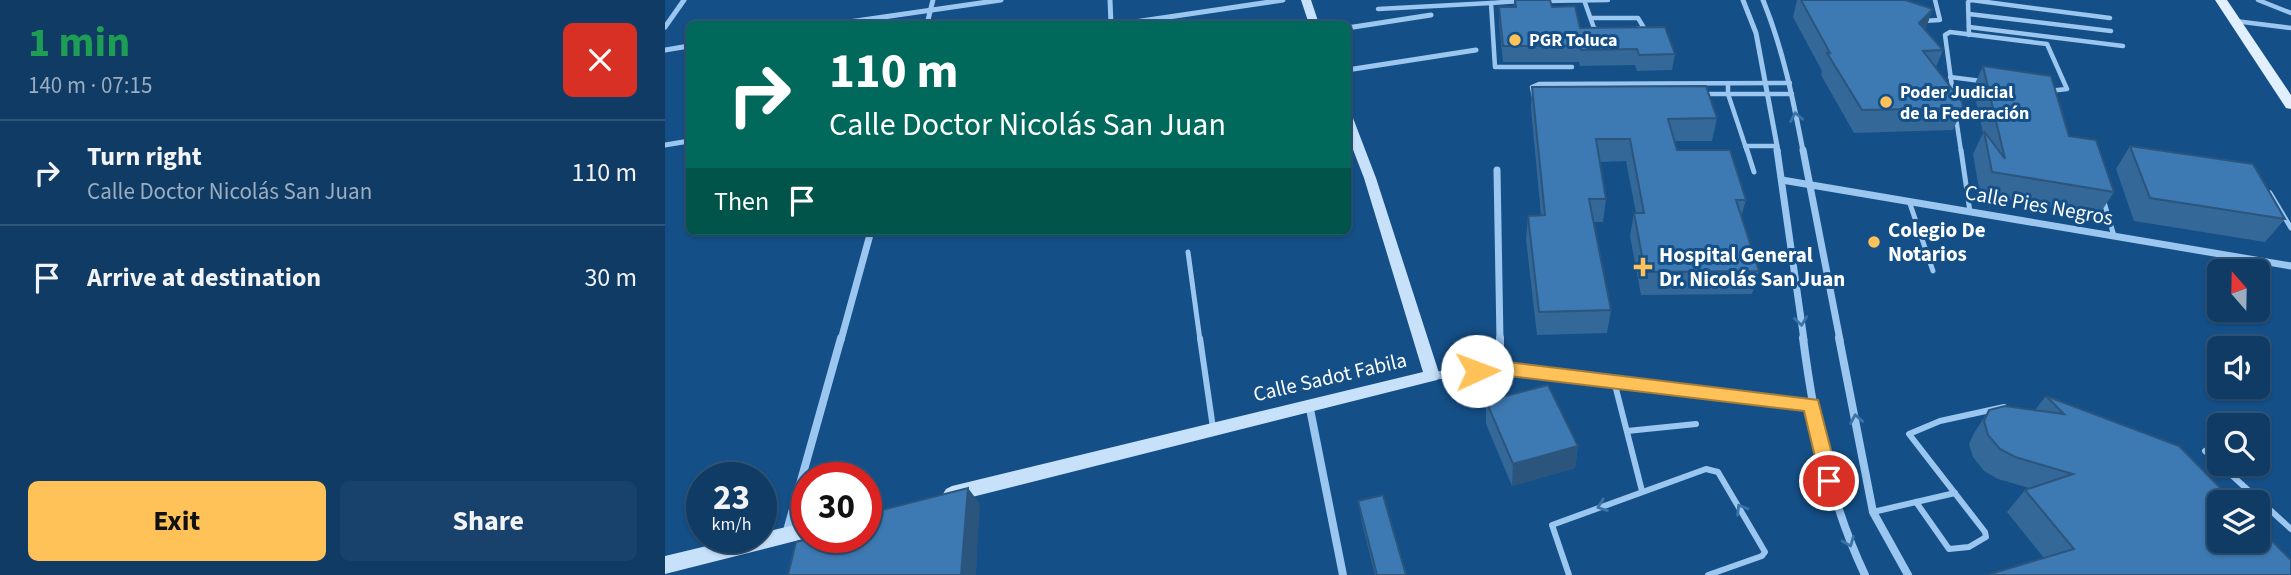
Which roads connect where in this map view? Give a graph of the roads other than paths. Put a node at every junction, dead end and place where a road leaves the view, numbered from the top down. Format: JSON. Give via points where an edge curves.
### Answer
{"nodes":[{"id":1,"x":684,"y":0,"type":"edge"},
{"id":2,"x":933,"y":0,"type":"edge"},
{"id":3,"x":1002,"y":0,"type":"edge"},
{"id":4,"x":1110,"y":0,"type":"edge"},
{"id":5,"x":1283,"y":0,"type":"edge"},
{"id":6,"x":1306,"y":0,"type":"edge"},
{"id":7,"x":1608,"y":0,"type":"edge"},
{"id":8,"x":1743,"y":0,"type":"edge"},
{"id":9,"x":1763,"y":0,"type":"edge"},
{"id":10,"x":1935,"y":0,"type":"edge"},
{"id":11,"x":2221,"y":0,"type":"edge"},
{"id":12,"x":2258,"y":0,"type":"edge"},
{"id":13,"x":1584,"y":1,"type":"edge"},
{"id":14,"x":1492,"y":4,"type":"junction"},
{"id":15,"x":1378,"y":9,"type":"dead end"},
{"id":16,"x":930,"y":10,"type":"junction"},
{"id":17,"x":2291,"y":13,"type":"edge"},
{"id":18,"x":1969,"y":14,"type":"junction"},
{"id":19,"x":1431,"y":15,"type":"dead end"},
{"id":20,"x":1591,"y":18,"type":"junction"},
{"id":21,"x":2110,"y":18,"type":"dead end"},
{"id":22,"x":1916,"y":20,"type":"edge"},
{"id":23,"x":855,"y":21,"type":"edge"},
{"id":24,"x":928,"y":21,"type":"edge"},
{"id":25,"x":1111,"y":21,"type":"edge"},
{"id":26,"x":1141,"y":21,"type":"edge"},
{"id":27,"x":1313,"y":21,"type":"edge"},
{"id":28,"x":2235,"y":21,"type":"junction"},
{"id":29,"x":1351,"y":26,"type":"edge"},
{"id":30,"x":665,"y":27,"type":"edge"},
{"id":31,"x":1969,"y":27,"type":"junction"},
{"id":32,"x":2291,"y":28,"type":"edge"},
{"id":33,"x":1612,"y":30,"type":"edge"},
{"id":34,"x":1625,"y":30,"type":"edge"},
{"id":35,"x":2111,"y":31,"type":"dead end"},
{"id":36,"x":1969,"y":35,"type":"junction"},
{"id":37,"x":686,"y":46,"type":"edge"},
{"id":38,"x":2123,"y":46,"type":"dead end"},
{"id":39,"x":665,"y":50,"type":"edge"},
{"id":40,"x":1476,"y":50,"type":"dead end"},
{"id":41,"x":1572,"y":67,"type":"dead end"},
{"id":42,"x":1351,"y":69,"type":"edge"},
{"id":43,"x":1950,"y":77,"type":"junction"},
{"id":44,"x":1728,"y":83,"type":"junction"},
{"id":45,"x":1767,"y":83,"type":"junction"},
{"id":46,"x":1790,"y":83,"type":"junction"},
{"id":47,"x":1990,"y":83,"type":"edge"},
{"id":48,"x":1688,"y":84,"type":"junction"},
{"id":49,"x":2043,"y":90,"type":"edge"},
{"id":50,"x":1769,"y":93,"type":"junction"},
{"id":51,"x":1728,"y":94,"type":"junction"},
{"id":52,"x":1792,"y":94,"type":"junction"},
{"id":53,"x":1537,"y":97,"type":"edge"},
{"id":54,"x":1954,"y":104,"type":"edge"},
{"id":55,"x":2291,"y":105,"type":"edge"},
{"id":56,"x":1956,"y":117,"type":"edge"},
{"id":57,"x":686,"y":142,"type":"edge"},
{"id":58,"x":1352,"y":142,"type":"edge"},
{"id":59,"x":665,"y":145,"type":"edge"},
{"id":60,"x":1745,"y":146,"type":"junction"},
{"id":61,"x":1777,"y":146,"type":"junction"},
{"id":62,"x":1497,"y":170,"type":"dead end"},
{"id":63,"x":1754,"y":172,"type":"dead end"},
{"id":64,"x":1782,"y":180,"type":"junction"},
{"id":65,"x":1810,"y":184,"type":"junction"},
{"id":66,"x":2270,"y":193,"type":"edge"},
{"id":67,"x":2102,"y":197,"type":"edge"},
{"id":68,"x":1909,"y":201,"type":"junction"},
{"id":69,"x":1970,"y":212,"type":"junction"},
{"id":70,"x":2291,"y":228,"type":"edge"},
{"id":71,"x":870,"y":235,"type":"edge"},
{"id":72,"x":2114,"y":236,"type":"junction"},
{"id":73,"x":1188,"y":252,"type":"dead end"},
{"id":74,"x":2291,"y":266,"type":"edge"},
{"id":75,"x":1933,"y":271,"type":"dead end"},
{"id":76,"x":1500,"y":368,"type":"junction"},
{"id":77,"x":1432,"y":376,"type":"junction"},
{"id":78,"x":1614,"y":381,"type":"junction"},
{"id":79,"x":1309,"y":404,"type":"junction"},
{"id":80,"x":1812,"y":405,"type":"junction"},
{"id":81,"x":2013,"y":409,"type":"edge"},
{"id":82,"x":1696,"y":424,"type":"dead end"},
{"id":83,"x":1213,"y":428,"type":"junction"},
{"id":84,"x":1627,"y":431,"type":"junction"},
{"id":85,"x":2205,"y":452,"type":"dead end"},
{"id":86,"x":1642,"y":491,"type":"junction"},
{"id":87,"x":1955,"y":493,"type":"junction"},
{"id":88,"x":933,"y":498,"type":"edge"},
{"id":89,"x":1916,"y":502,"type":"junction"},
{"id":90,"x":1874,"y":512,"type":"junction"},
{"id":91,"x":2291,"y":530,"type":"edge"},
{"id":92,"x":791,"y":534,"type":"edge"},
{"id":93,"x":785,"y":535,"type":"junction"},
{"id":94,"x":665,"y":565,"type":"edge"},
{"id":95,"x":1343,"y":575,"type":"edge"},
{"id":96,"x":1569,"y":575,"type":"edge"},
{"id":97,"x":1708,"y":575,"type":"edge"},
{"id":98,"x":1865,"y":575,"type":"edge"},
{"id":99,"x":1907,"y":575,"type":"edge"}],
"edges":[{"from":1,"to":30,"type":"street"},
{"from":2,"to":16,"type":"street"},
{"from":3,"to":16,"type":"street"},
{"from":4,"to":25,"type":"street"},
{"from":5,"to":26,"type":"street"},
{"from":6,"to":27,"type":"street"},
{"from":7,"to":13,"type":"lane"},
{"from":8,"to":45,"type":"street"},
{"from":9,"to":46,"type":"street"},
{"from":10,"to":22,"type":"lane","via":[[1940,20]]},
{"from":11,"to":28,"type":"main road"},
{"from":12,"to":17,"type":"lane"},
{"from":13,"to":14,"type":"lane"},
{"from":13,"to":20,"type":"lane"},
{"from":14,"to":15,"type":"lane"},
{"from":14,"to":41,"type":"lane","via":[[1495,66]]},
{"from":16,"to":23,"type":"street"},
{"from":16,"to":24,"type":"street"},
{"from":18,"to":21,"type":"lane","via":[[1968,2],[1975,0]]},
{"from":18,"to":31,"type":"lane"},
{"from":18,"to":35,"type":"lane"},
{"from":19,"to":29,"type":"street"},
{"from":20,"to":33,"type":"lane","via":[[1595,30]]},
{"from":20,"to":34,"type":"lane","via":[[1635,17],[1644,28]]},
{"from":28,"to":32,"type":"lane"},
{"from":28,"to":55,"type":"main road"},
{"from":31,"to":36,"type":"lane"},
{"from":31,"to":38,"type":"lane"},
{"from":36,"to":43,"type":"lane","via":[[1945,35]]},
{"from":36,"to":49,"type":"lane","via":[[2047,44],[2067,89]]},
{"from":37,"to":39,"type":"street"},
{"from":40,"to":42,"type":"street"},
{"from":43,"to":47,"type":"lane"},
{"from":43,"to":54,"type":"lane"},
{"from":44,"to":45,"type":"lane"},
{"from":44,"to":48,"type":"lane"},
{"from":44,"to":51,"type":"lane"},
{"from":45,"to":46,"type":"lane"},
{"from":45,"to":50,"type":"street"},
{"from":46,"to":52,"type":"street"},
{"from":48,"to":51,"type":"lane","via":[[1692,94]]},
{"from":48,"to":53,"type":"lane","via":[[1539,83],[1532,87],[1532,95]]},
{"from":50,"to":51,"type":"lane"},
{"from":50,"to":52,"type":"lane"},
{"from":50,"to":61,"type":"street"},
{"from":51,"to":60,"type":"lane"},
{"from":65,"to":52,"type":"street","one_way":true},
{"from":56,"to":69,"type":"lane"},
{"from":57,"to":59,"type":"street"},
{"from":58,"to":77,"type":"street","via":[[1370,178]]},
{"from":60,"to":61,"type":"lane"},
{"from":60,"to":63,"type":"lane"},
{"from":61,"to":64,"type":"street"},
{"from":62,"to":76,"type":"street"},
{"from":64,"to":65,"type":"street","name":"Calle Pies Negros"},
{"from":64,"to":80,"type":"street","one_way":true},
{"from":65,"to":68,"type":"street","name":"Calle Pies Negros"},
{"from":90,"to":65,"type":"street","one_way":true},
{"from":66,"to":70,"type":"lane"},
{"from":67,"to":72,"type":"lane"},
{"from":68,"to":69,"type":"street","name":"Calle Pies Negros"},
{"from":68,"to":75,"type":"lane"},
{"from":69,"to":72,"type":"street","name":"Calle Pies Negros"},
{"from":71,"to":93,"type":"street"},
{"from":72,"to":74,"type":"street","name":"Calle Pies Negros"},
{"from":73,"to":83,"type":"lane"},
{"from":76,"to":77,"type":"street","name":"Calle Sadot Fabila"},
{"from":76,"to":78,"type":"street","name":"Calle Sadot Fabila"},
{"from":77,"to":79,"type":"street","name":"Calle Sadot Fabila"},
{"from":78,"to":80,"type":"street","name":"Calle Sadot Fabila"},
{"from":78,"to":84,"type":"lane"},
{"from":79,"to":83,"type":"street","name":"Calle Sadot Fabila"},
{"from":79,"to":95,"type":"street"},
{"from":80,"to":98,"type":"street","one_way":true,"via":[[1835,506]]},
{"from":81,"to":87,"type":"lane","via":[[1976,412],[1909,434]]},
{"from":82,"to":84,"type":"lane"},
{"from":83,"to":88,"type":"street","name":"Calle Sadot Fabila"},
{"from":84,"to":86,"type":"lane"},
{"from":85,"to":91,"type":"lane"},
{"from":86,"to":96,"type":"lane","one_way":true,"via":[[1552,525]]},
{"from":97,"to":86,"type":"lane","one_way":true,"via":[[1765,552],[1718,472],[1706,469]]},
{"from":87,"to":89,"type":"lane"},
{"from":87,"to":89,"type":"lane","via":[[1986,537],[1983,542],[1954,551],[1944,545]]},
{"from":89,"to":90,"type":"lane"},
{"from":90,"to":99,"type":"street"},
{"from":92,"to":93,"type":"street"},
{"from":93,"to":94,"type":"street"}]}
